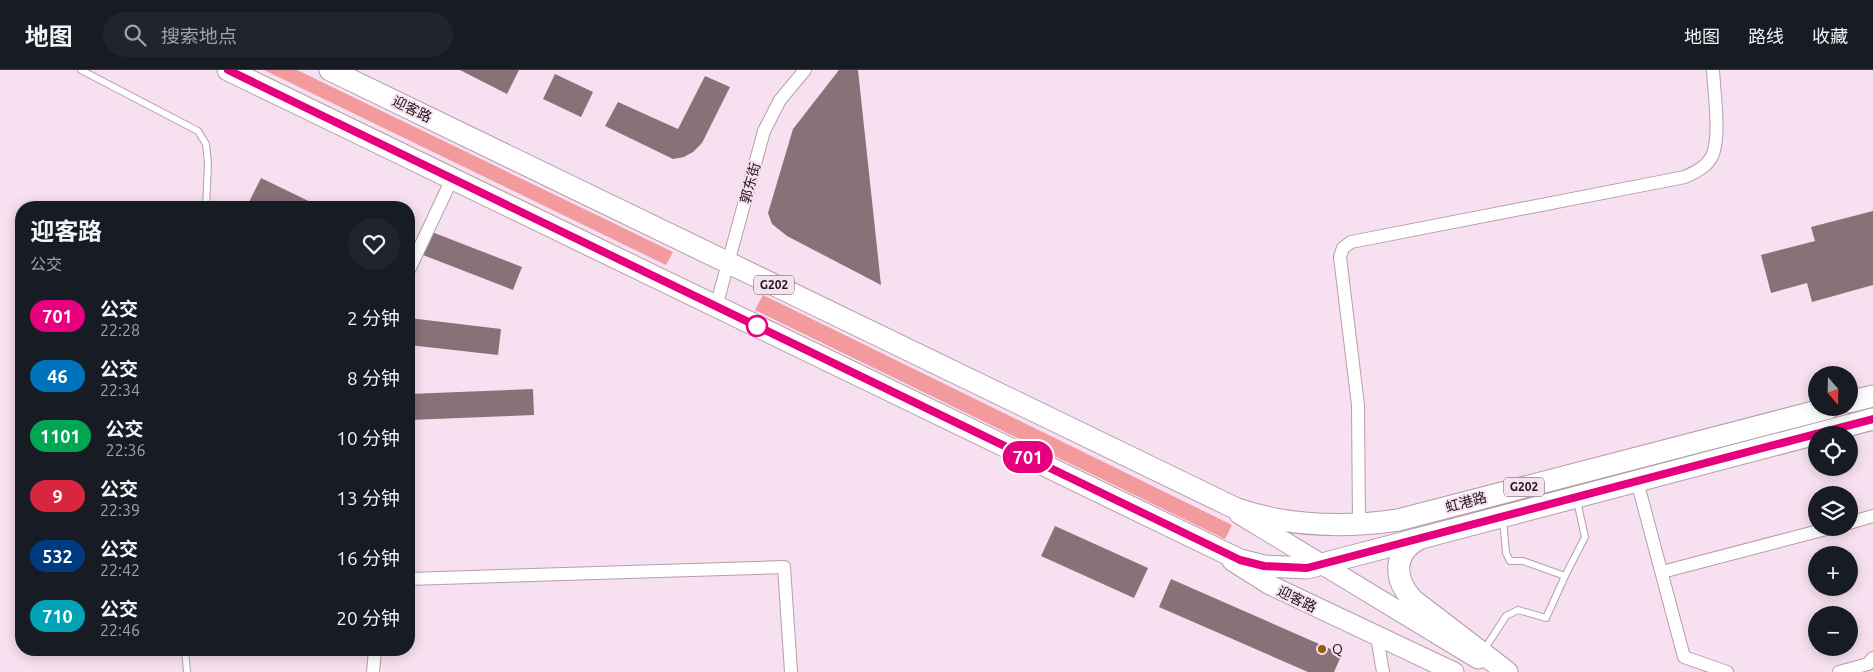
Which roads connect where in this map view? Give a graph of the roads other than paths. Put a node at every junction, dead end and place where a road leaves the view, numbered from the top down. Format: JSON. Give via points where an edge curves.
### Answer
{"nodes":[{"id":1,"x":81,"y":70,"type":"edge"},
{"id":2,"x":228,"y":70,"type":"edge"},
{"id":3,"x":330,"y":70,"type":"edge"},
{"id":4,"x":805,"y":70,"type":"edge"},
{"id":5,"x":1712,"y":70,"type":"edge"},
{"id":6,"x":452,"y":179,"type":"junction"},
{"id":7,"x":206,"y":201,"type":"edge"},
{"id":8,"x":415,"y":257,"type":"edge"},
{"id":9,"x":728,"y":263,"type":"junction"},
{"id":10,"x":716,"y":307,"type":"junction"},
{"id":11,"x":1873,"y":396,"type":"edge"},
{"id":12,"x":1858,"y":400,"type":"edge"},
{"id":13,"x":1808,"y":413,"type":"edge"},
{"id":14,"x":1873,"y":419,"type":"edge"},
{"id":15,"x":1637,"y":481,"type":"junction"},
{"id":16,"x":1577,"y":497,"type":"junction"},
{"id":17,"x":1217,"y":500,"type":"junction"},
{"id":18,"x":1503,"y":516,"type":"junction"},
{"id":19,"x":1873,"y":516,"type":"edge"},
{"id":20,"x":1858,"y":520,"type":"edge"},
{"id":21,"x":1359,"y":524,"type":"junction"},
{"id":22,"x":1808,"y":534,"type":"edge"},
{"id":23,"x":1419,"y":539,"type":"junction"},
{"id":24,"x":1208,"y":545,"type":"junction"},
{"id":25,"x":1321,"y":564,"type":"junction"},
{"id":26,"x":1662,"y":572,"type":"junction"},
{"id":27,"x":1565,"y":576,"type":"junction"},
{"id":28,"x":415,"y":579,"type":"edge"},
{"id":29,"x":1377,"y":637,"type":"junction"},
{"id":30,"x":1482,"y":653,"type":"junction"},
{"id":31,"x":186,"y":656,"type":"edge"},
{"id":32,"x":374,"y":656,"type":"edge"},
{"id":33,"x":1873,"y":658,"type":"edge"},
{"id":34,"x":187,"y":672,"type":"edge"},
{"id":35,"x":373,"y":672,"type":"edge"},
{"id":36,"x":790,"y":672,"type":"edge"},
{"id":37,"x":1383,"y":672,"type":"edge"},
{"id":38,"x":1454,"y":672,"type":"edge"},
{"id":39,"x":1505,"y":672,"type":"edge"},
{"id":40,"x":1727,"y":672,"type":"edge"},
{"id":41,"x":1839,"y":672,"type":"edge"}],
"edges":[{"from":1,"to":7,"type":"lane","via":[[198,131],[206,144]]},
{"from":2,"to":6,"type":"highway","name":"迎客路","number":"G202"},
{"from":3,"to":9,"type":"highway","name":"迎客路","number":"G202"},
{"from":4,"to":9,"type":"street","name":"郭东街","via":[[780,100],[764,131]]},
{"from":5,"to":21,"type":"street","via":[[1716,142],[1712,157],[1685,177],[1351,242],[1343,248],[1340,256],[1358,405]]},
{"from":6,"to":8,"type":"street"},
{"from":6,"to":10,"type":"highway","name":"迎客路","number":"G202"},
{"from":9,"to":10,"type":"street","name":"郭东街"},
{"from":9,"to":17,"type":"highway","name":"迎客路","number":"G202"},
{"from":10,"to":24,"type":"highway","name":"迎客路","number":"G202"},
{"from":11,"to":12,"type":"highway"},
{"from":13,"to":21,"type":"highway","name":"虹港路","number":"G202","via":[[1398,520]]},
{"from":14,"to":15,"type":"highway","name":"虹港路","number":"G202"},
{"from":15,"to":16,"type":"highway","name":"虹港路","number":"G202"},
{"from":15,"to":26,"type":"street"},
{"from":16,"to":18,"type":"highway","name":"虹港路","number":"G202"},
{"from":16,"to":27,"type":"lane","via":[[1585,537]]},
{"from":17,"to":21,"type":"highway","name":"虹港路","number":"G202","via":[[1264,518]]},
{"from":17,"to":25,"type":"main road","name":"迎客路"},
{"from":18,"to":23,"type":"highway","name":"虹港路","number":"G202"},
{"from":18,"to":27,"type":"lane","via":[[1506,553],[1510,561],[1523,561]]},
{"from":19,"to":20,"type":"street"},
{"from":22,"to":26,"type":"street"},
{"from":23,"to":25,"type":"highway","name":"虹港路","number":"G202"},
{"from":23,"to":30,"type":"highway","via":[[1409,544],[1400,560],[1398,571],[1405,591]]},
{"from":24,"to":25,"type":"highway","name":"虹港路","number":"G202","via":[[1240,560],[1264,566],[1307,568]]},
{"from":24,"to":29,"type":"main road","name":"迎客路","via":[[1270,586]]},
{"from":25,"to":39,"type":"main road","name":"迎客路","via":[[1441,638]]},
{"from":26,"to":40,"type":"street","via":[[1684,657]]},
{"from":27,"to":30,"type":"lane","via":[[1546,618],[1518,610],[1506,616]]},
{"from":28,"to":36,"type":"street","via":[[784,567]]},
{"from":29,"to":37,"type":"street"},
{"from":29,"to":38,"type":"main road","name":"迎客路"},
{"from":30,"to":39,"type":"highway"},
{"from":31,"to":34,"type":"lane"},
{"from":32,"to":35,"type":"street"},
{"from":33,"to":41,"type":"street","via":[[1868,664]]}]}
